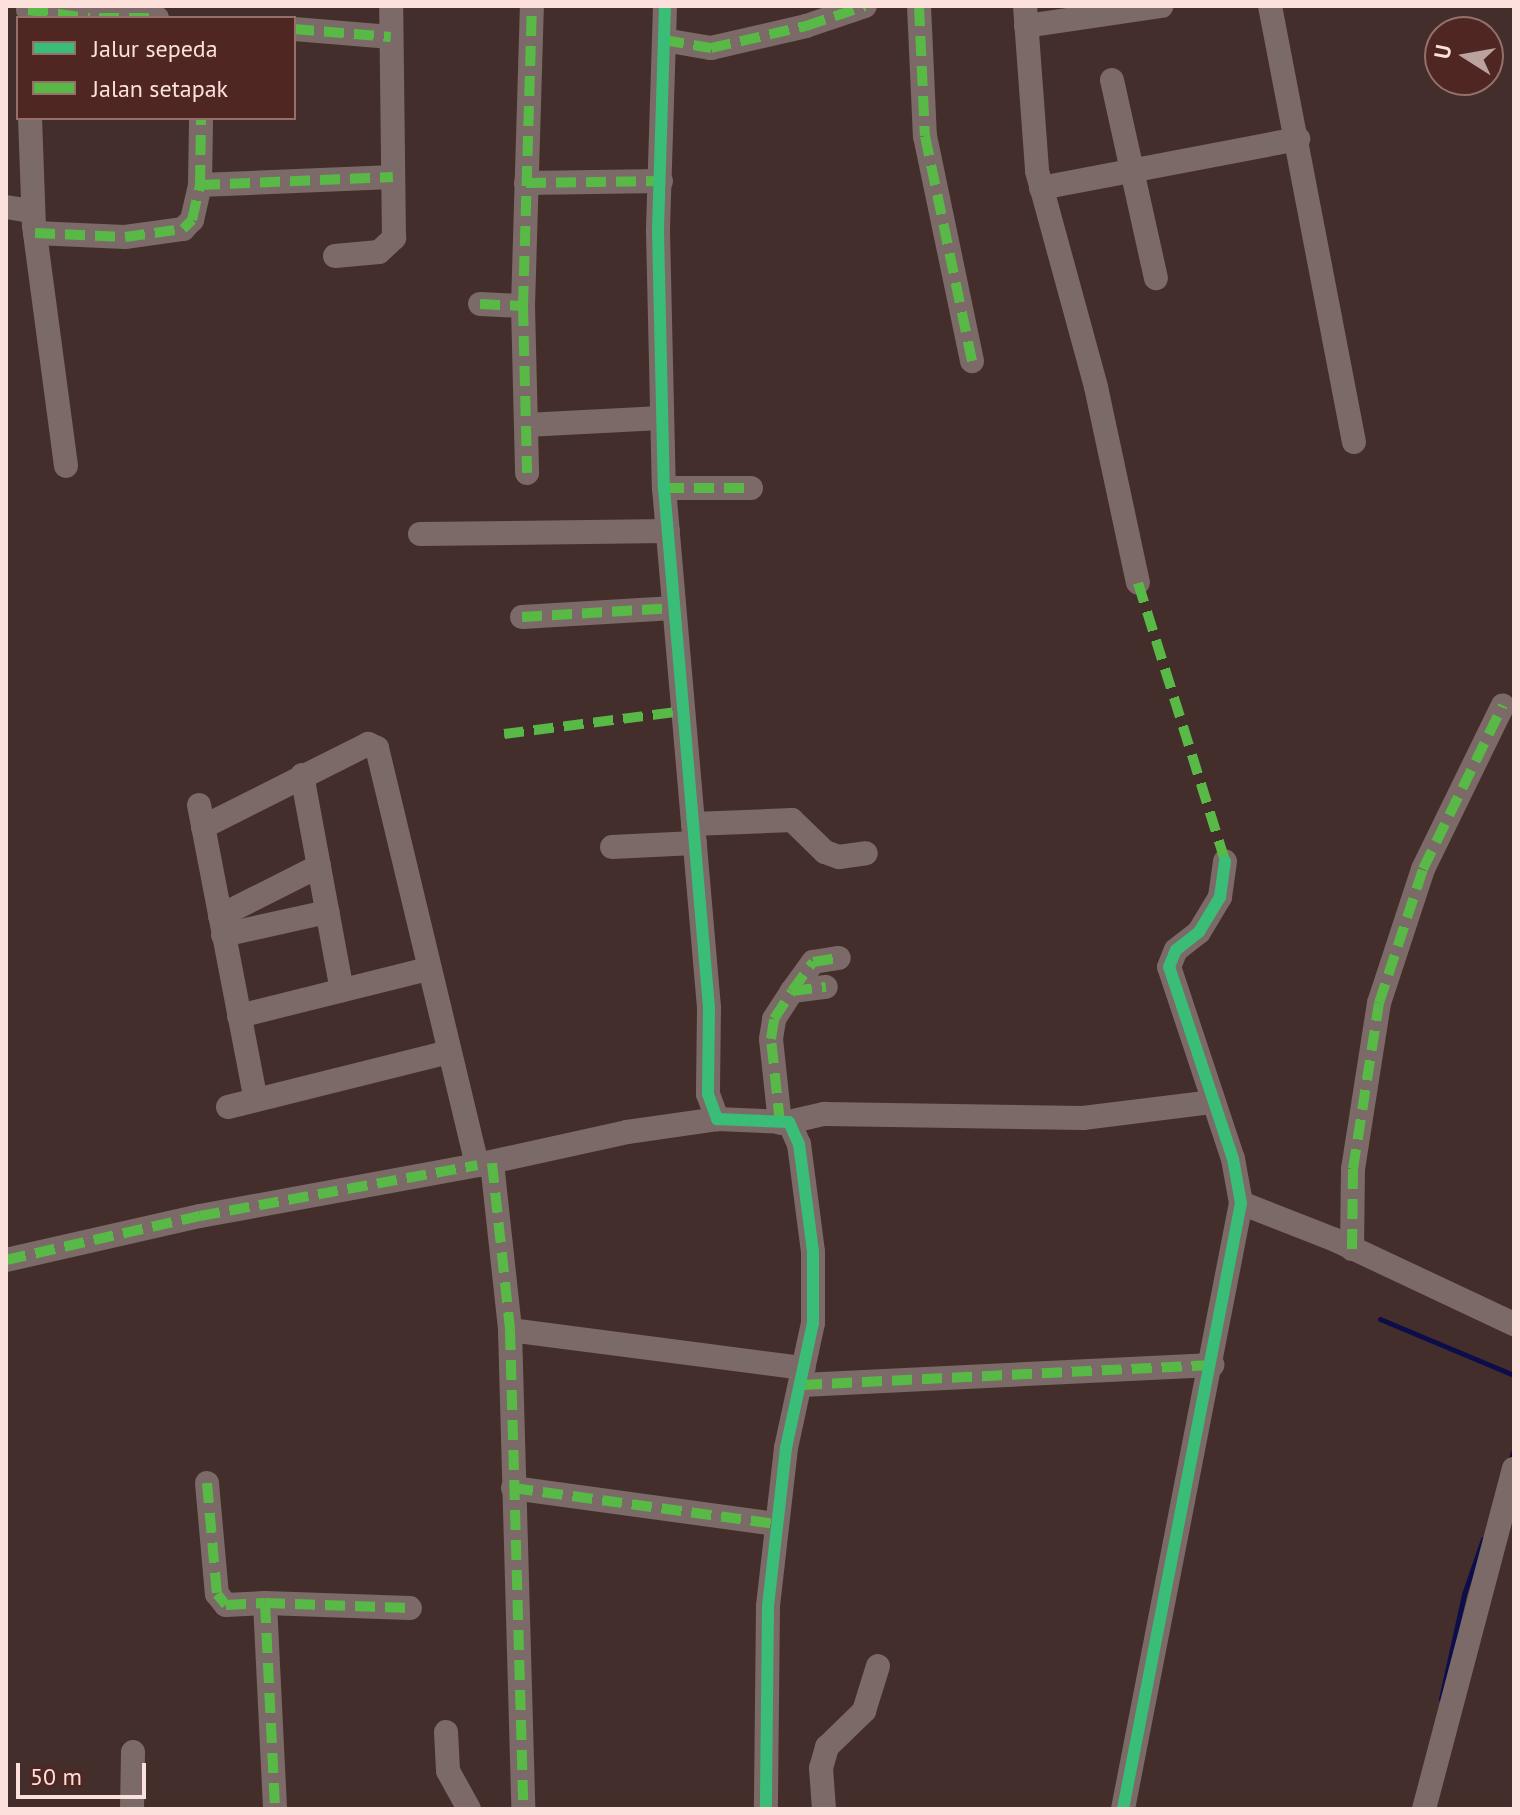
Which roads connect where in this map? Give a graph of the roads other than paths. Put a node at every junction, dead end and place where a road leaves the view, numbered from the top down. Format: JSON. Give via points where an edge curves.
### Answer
{"nodes":[{"id":1,"x":391,"y":6,"type":"edge"},
{"id":2,"x":532,"y":6,"type":"edge"},
{"id":3,"x":665,"y":6,"type":"edge"},
{"id":4,"x":865,"y":6,"type":"edge"},
{"id":5,"x":919,"y":6,"type":"edge"},
{"id":6,"x":1162,"y":6,"type":"edge"},
{"id":7,"x":1270,"y":6,"type":"edge"},
{"id":8,"x":28,"y":11,"type":"edge"},
{"id":9,"x":828,"y":12,"type":"edge"},
{"id":10,"x":72,"y":16,"type":"edge"},
{"id":11,"x":1025,"y":16,"type":"edge"},
{"id":12,"x":296,"y":29,"type":"edge"},
{"id":13,"x":391,"y":37,"type":"junction"},
{"id":14,"x":664,"y":40,"type":"junction"},
{"id":15,"x":1112,"y":80,"type":"dead end"},
{"id":16,"x":30,"y":120,"type":"edge"},
{"id":17,"x":201,"y":120,"type":"edge"},
{"id":18,"x":1298,"y":139,"type":"junction"},
{"id":19,"x":1129,"y":172,"type":"junction"},
{"id":20,"x":393,"y":177,"type":"junction"},
{"id":21,"x":661,"y":181,"type":"junction"},
{"id":22,"x":526,"y":183,"type":"junction"},
{"id":23,"x":200,"y":185,"type":"junction"},
{"id":24,"x":1041,"y":188,"type":"junction"},
{"id":25,"x":6,"y":207,"type":"edge"},
{"id":26,"x":34,"y":222,"type":"junction"},
{"id":27,"x":335,"y":256,"type":"dead end"},
{"id":28,"x":1156,"y":278,"type":"dead end"},
{"id":29,"x":480,"y":304,"type":"dead end"},
{"id":30,"x":523,"y":306,"type":"junction"},
{"id":31,"x":972,"y":361,"type":"dead end"},
{"id":32,"x":661,"y":418,"type":"junction"},
{"id":33,"x":526,"y":425,"type":"junction"},
{"id":34,"x":1354,"y":442,"type":"dead end"},
{"id":35,"x":66,"y":466,"type":"dead end"},
{"id":36,"x":527,"y":473,"type":"dead end"},
{"id":37,"x":664,"y":488,"type":"junction"},
{"id":38,"x":751,"y":488,"type":"dead end"},
{"id":39,"x":668,"y":531,"type":"junction"},
{"id":40,"x":420,"y":534,"type":"dead end"},
{"id":41,"x":1138,"y":583,"type":"dead end"},
{"id":42,"x":674,"y":608,"type":"junction"},
{"id":43,"x":522,"y":617,"type":"dead end"},
{"id":44,"x":1503,"y":705,"type":"dead end"},
{"id":45,"x":302,"y":775,"type":"junction"},
{"id":46,"x":694,"y":833,"type":"junction"},
{"id":47,"x":612,"y":847,"type":"dead end"},
{"id":48,"x":866,"y":853,"type":"dead end"},
{"id":49,"x":1225,"y":861,"type":"dead end"},
{"id":50,"x":319,"y":866,"type":"junction"},
{"id":51,"x":327,"y":912,"type":"junction"},
{"id":52,"x":222,"y":925,"type":"junction"},
{"id":53,"x":839,"y":958,"type":"dead end"},
{"id":54,"x":428,"y":969,"type":"junction"},
{"id":55,"x":826,"y":987,"type":"dead end"},
{"id":56,"x":342,"y":990,"type":"junction"},
{"id":57,"x":792,"y":991,"type":"junction"},
{"id":58,"x":239,"y":1016,"type":"junction"},
{"id":59,"x":448,"y":1052,"type":"junction"},
{"id":60,"x":256,"y":1100,"type":"junction"},
{"id":61,"x":1211,"y":1102,"type":"junction"},
{"id":62,"x":228,"y":1107,"type":"dead end"},
{"id":63,"x":717,"y":1119,"type":"junction"},
{"id":64,"x":785,"y":1122,"type":"junction"},
{"id":65,"x":484,"y":1164,"type":"junction"},
{"id":66,"x":1241,"y":1203,"type":"junction"},
{"id":67,"x":1352,"y":1249,"type":"junction"},
{"id":68,"x":6,"y":1260,"type":"edge"},
{"id":69,"x":1514,"y":1324,"type":"edge"},
{"id":70,"x":510,"y":1330,"type":"junction"},
{"id":71,"x":1213,"y":1365,"type":"junction"},
{"id":72,"x":803,"y":1377,"type":"junction"},
{"id":73,"x":1514,"y":1469,"type":"edge"},
{"id":74,"x":207,"y":1483,"type":"dead end"},
{"id":75,"x":513,"y":1488,"type":"junction"},
{"id":76,"x":776,"y":1524,"type":"junction"},
{"id":77,"x":265,"y":1603,"type":"junction"},
{"id":78,"x":410,"y":1608,"type":"dead end"},
{"id":79,"x":878,"y":1666,"type":"dead end"},
{"id":80,"x":446,"y":1732,"type":"dead end"},
{"id":81,"x":133,"y":1752,"type":"dead end"},
{"id":82,"x":132,"y":1809,"type":"edge"},
{"id":83,"x":275,"y":1809,"type":"edge"},
{"id":84,"x":469,"y":1809,"type":"edge"},
{"id":85,"x":523,"y":1809,"type":"edge"},
{"id":86,"x":766,"y":1809,"type":"edge"},
{"id":87,"x":824,"y":1809,"type":"edge"},
{"id":88,"x":1123,"y":1809,"type":"edge"},
{"id":89,"x":1424,"y":1809,"type":"edge"}],
"edges":[{"from":1,"to":13,"type":"street"},
{"from":2,"to":22,"type":"street"},
{"from":3,"to":14,"type":"street"},
{"from":4,"to":9,"type":"street"},
{"from":5,"to":31,"type":"street","via":[[925,136]]},
{"from":6,"to":11,"type":"street"},
{"from":7,"to":18,"type":"street"},
{"from":8,"to":10,"type":"street"},
{"from":9,"to":14,"type":"street","via":[[711,48]]},
{"from":11,"to":24,"type":"street","via":[[1029,127]]},
{"from":12,"to":13,"type":"street"},
{"from":13,"to":20,"type":"street"},
{"from":14,"to":21,"type":"street"},
{"from":15,"to":19,"type":"street"},
{"from":16,"to":26,"type":"street"},
{"from":17,"to":23,"type":"street"},
{"from":18,"to":19,"type":"street"},
{"from":18,"to":34,"type":"street"},
{"from":19,"to":24,"type":"street"},
{"from":19,"to":28,"type":"street"},
{"from":20,"to":23,"type":"street"},
{"from":20,"to":27,"type":"street","via":[[395,224],[390,247]]},
{"from":21,"to":22,"type":"street"},
{"from":21,"to":32,"type":"street"},
{"from":22,"to":30,"type":"street"},
{"from":23,"to":26,"type":"street","via":[[192,220],[183,229],[125,237]]},
{"from":24,"to":41,"type":"street","via":[[1096,387]]},
{"from":25,"to":26,"type":"street"},
{"from":26,"to":35,"type":"street"},
{"from":29,"to":30,"type":"street"},
{"from":30,"to":33,"type":"street"},
{"from":32,"to":33,"type":"street"},
{"from":32,"to":37,"type":"street"},
{"from":33,"to":36,"type":"street"},
{"from":37,"to":38,"type":"street"},
{"from":37,"to":39,"type":"street"},
{"from":39,"to":40,"type":"street"},
{"from":39,"to":42,"type":"street"},
{"from":42,"to":43,"type":"street"},
{"from":42,"to":46,"type":"street"},
{"from":44,"to":67,"type":"street","via":[[1423,869],[1379,1003],[1351,1182]]},
{"from":45,"to":50,"type":"street"},
{"from":45,"to":52,"type":"street","via":[[201,816]]},
{"from":45,"to":54,"type":"street","via":[[368,744],[377,748]]},
{"from":46,"to":47,"type":"street"},
{"from":46,"to":48,"type":"street","via":[[792,820],[825,852],[839,857]]},
{"from":46,"to":63,"type":"street","via":[[709,1008],[708,1094]]},
{"from":49,"to":61,"type":"street","via":[[1220,897],[1199,932],[1176,950],[1169,967]]},
{"from":50,"to":51,"type":"street"},
{"from":50,"to":52,"type":"street"},
{"from":51,"to":52,"type":"street"},
{"from":51,"to":56,"type":"street"},
{"from":52,"to":58,"type":"street"},
{"from":53,"to":57,"type":"street","via":[[813,962]]},
{"from":54,"to":56,"type":"street"},
{"from":54,"to":59,"type":"street"},
{"from":55,"to":57,"type":"street"},
{"from":56,"to":58,"type":"street"},
{"from":57,"to":64,"type":"street","via":[[774,1019],[771,1039]]},
{"from":58,"to":60,"type":"street"},
{"from":59,"to":60,"type":"street"},
{"from":59,"to":65,"type":"street"},
{"from":60,"to":62,"type":"street"},
{"from":61,"to":64,"type":"street","via":[[1083,1118],[825,1114]]},
{"from":61,"to":66,"type":"street","via":[[1233,1159]]},
{"from":63,"to":64,"type":"street"},
{"from":63,"to":65,"type":"street","via":[[627,1132]]},
{"from":64,"to":72,"type":"street","via":[[799,1144],[813,1252],[813,1323]]},
{"from":65,"to":68,"type":"street","via":[[200,1216]]},
{"from":65,"to":70,"type":"street"},
{"from":66,"to":67,"type":"street"},
{"from":66,"to":71,"type":"street"},
{"from":67,"to":69,"type":"street"},
{"from":70,"to":72,"type":"street"},
{"from":70,"to":75,"type":"street"},
{"from":71,"to":72,"type":"street"},
{"from":71,"to":88,"type":"street"},
{"from":72,"to":76,"type":"street"},
{"from":73,"to":89,"type":"street"},
{"from":74,"to":77,"type":"street","via":[[217,1594],[226,1605]]},
{"from":75,"to":76,"type":"street"},
{"from":75,"to":85,"type":"street"},
{"from":76,"to":86,"type":"street","via":[[768,1606]]},
{"from":77,"to":78,"type":"street"},
{"from":77,"to":83,"type":"street"},
{"from":79,"to":87,"type":"street","via":[[864,1711],[827,1747],[821,1768]]},
{"from":80,"to":84,"type":"street","via":[[448,1771]]},
{"from":81,"to":82,"type":"street"}]}
